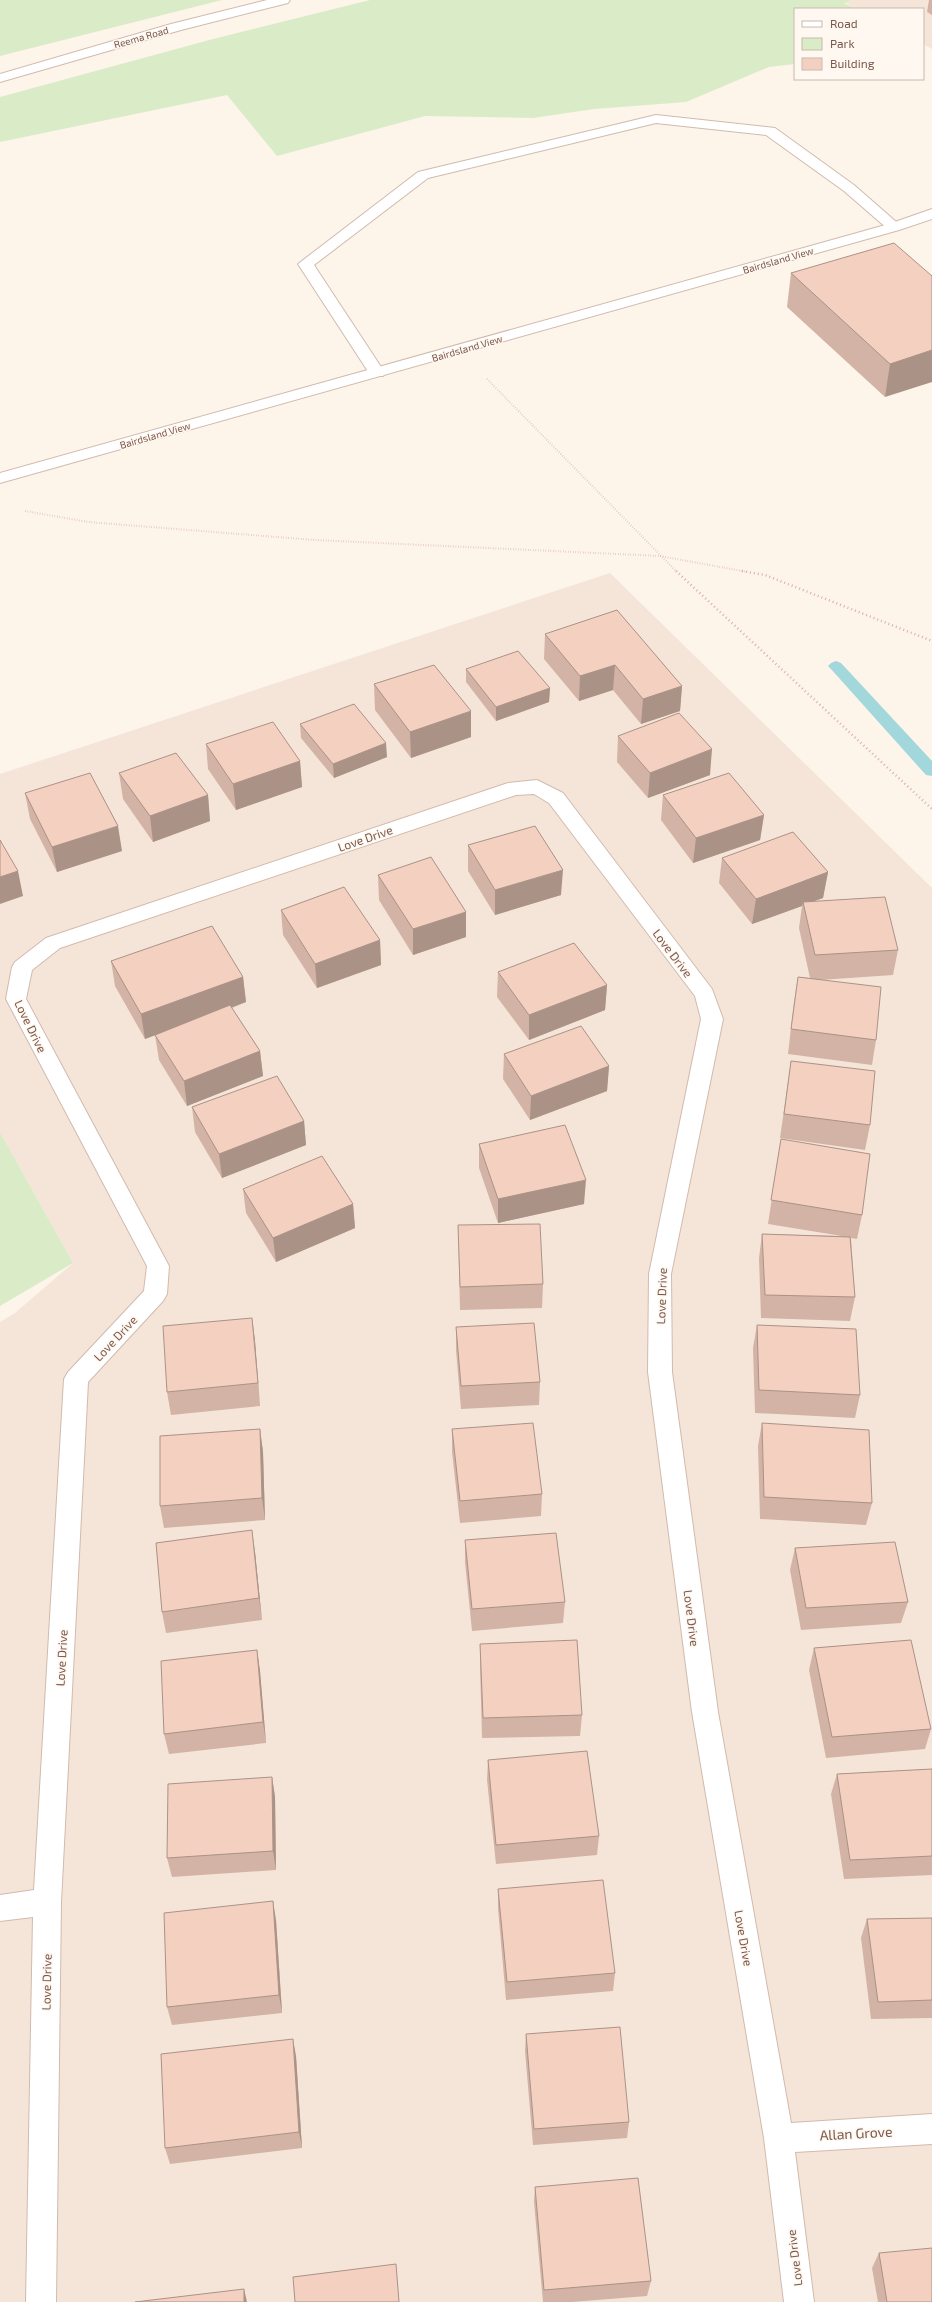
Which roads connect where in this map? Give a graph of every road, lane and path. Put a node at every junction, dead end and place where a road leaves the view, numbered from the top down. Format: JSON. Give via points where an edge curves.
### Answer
{"nodes":[{"id":1,"x":283,"y":0,"type":"edge"},
{"id":2,"x":0,"y":78,"type":"edge"},
{"id":3,"x":932,"y":214,"type":"edge"},
{"id":4,"x":894,"y":227,"type":"junction"},
{"id":5,"x":459,"y":350,"type":"junction"},
{"id":6,"x":377,"y":373,"type":"junction"},
{"id":7,"x":0,"y":478,"type":"edge"},
{"id":8,"x":22,"y":511,"type":"dead end"},
{"id":9,"x":660,"y":556,"type":"junction"},
{"id":10,"x":932,"y":642,"type":"edge"},
{"id":11,"x":932,"y":809,"type":"edge"},
{"id":12,"x":48,"y":1902,"type":"junction"},
{"id":13,"x":0,"y":1908,"type":"edge"},
{"id":14,"x":932,"y":2129,"type":"edge"},
{"id":15,"x":779,"y":2138,"type":"junction"},
{"id":16,"x":41,"y":2302,"type":"edge"},
{"id":17,"x":799,"y":2302,"type":"edge"}],
"edges":[{"from":1,"to":2,"type":"street","name":"Reema Road","via":[[176,27]]},
{"from":3,"to":4,"type":"street","name":"Bairdsland View"},
{"from":4,"to":5,"type":"street","name":"Bairdsland View"},
{"from":4,"to":6,"type":"street","via":[[849,188],[770,131],[656,119],[423,175],[306,264]]},
{"from":5,"to":6,"type":"street","name":"Bairdsland View"},
{"from":5,"to":9,"type":"path"},
{"from":6,"to":7,"type":"street","name":"Bairdsland View"},
{"from":8,"to":9,"type":"path","via":[[88,522],[316,540]]},
{"from":9,"to":10,"type":"path","via":[[765,575],[910,631]]},
{"from":9,"to":11,"type":"path"},
{"from":12,"to":13,"type":"street"},
{"from":12,"to":15,"type":"street","name":"Love Drive","via":[[76,1379],[155,1294],[158,1266],[16,999],[22,967],[53,943],[515,788],[537,787],[556,798],[705,994],[712,1019],[660,1274],[660,1372],[705,1712]]},
{"from":12,"to":16,"type":"street","name":"Love Drive"},
{"from":14,"to":15,"type":"street","name":"Allan Grove"},
{"from":15,"to":17,"type":"street","name":"Love Drive"}]}
